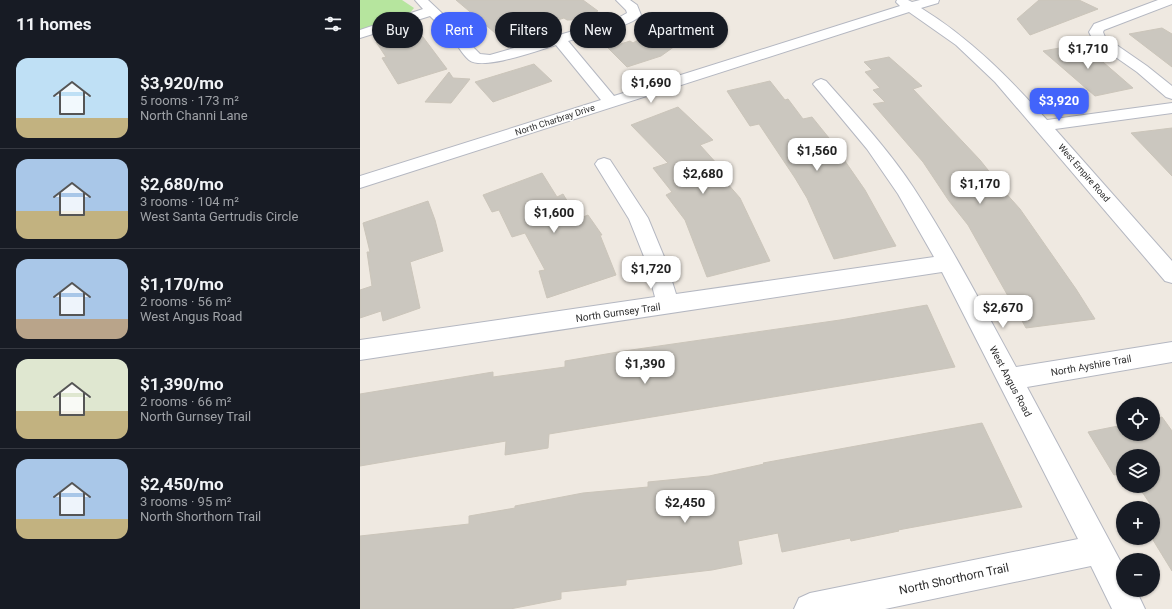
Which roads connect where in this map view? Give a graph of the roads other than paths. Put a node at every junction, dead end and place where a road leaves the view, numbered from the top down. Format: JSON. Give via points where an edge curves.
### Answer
{"nodes":[{"id":1,"x":421,"y":0,"type":"edge"},
{"id":2,"x":622,"y":0,"type":"edge"},
{"id":3,"x":933,"y":0,"type":"edge"},
{"id":4,"x":1170,"y":0,"type":"edge"},
{"id":5,"x":905,"y":4,"type":"edge"},
{"id":6,"x":432,"y":11,"type":"junction"},
{"id":7,"x":360,"y":34,"type":"edge"},
{"id":8,"x":562,"y":38,"type":"edge"},
{"id":9,"x":562,"y":43,"type":"edge"},
{"id":10,"x":528,"y":48,"type":"edge"},
{"id":11,"x":821,"y":84,"type":"dead end"},
{"id":12,"x":1172,"y":94,"type":"edge"},
{"id":13,"x":611,"y":102,"type":"junction"},
{"id":14,"x":1172,"y":108,"type":"edge"},
{"id":15,"x":1043,"y":126,"type":"junction"},
{"id":16,"x":604,"y":164,"type":"dead end"},
{"id":17,"x":360,"y":182,"type":"edge"},
{"id":18,"x":948,"y":263,"type":"junction"},
{"id":19,"x":1172,"y":275,"type":"edge"},
{"id":20,"x":668,"y":305,"type":"junction"},
{"id":21,"x":360,"y":350,"type":"edge"},
{"id":22,"x":1172,"y":352,"type":"edge"},
{"id":23,"x":1010,"y":379,"type":"junction"},
{"id":24,"x":1098,"y":550,"type":"junction"},
{"id":25,"x":810,"y":609,"type":"edge"},
{"id":26,"x":1129,"y":609,"type":"edge"}],
"edges":[{"from":1,"to":6,"type":"street"},
{"from":2,"to":8,"type":"street","via":[[632,8],[634,15],[622,22]]},
{"from":3,"to":5,"type":"street","name":"North Charbray Drive"},
{"from":4,"to":12,"type":"street","via":[[1099,27],[1096,32],[1099,39]]},
{"from":5,"to":13,"type":"street","name":"North Charbray Drive"},
{"from":5,"to":15,"type":"street","name":"West Empire Road","via":[[958,38],[986,64]]},
{"from":6,"to":7,"type":"street"},
{"from":6,"to":10,"type":"street","via":[[476,58],[491,59]]},
{"from":9,"to":13,"type":"street"},
{"from":11,"to":18,"type":"street","name":"West Angus Road","via":[[873,145],[906,191]]},
{"from":13,"to":17,"type":"street","name":"North Charbray Drive"},
{"from":14,"to":15,"type":"street"},
{"from":15,"to":19,"type":"street","name":"West Empire Road"},
{"from":16,"to":20,"type":"street","via":[[638,218],[655,259]]},
{"from":18,"to":20,"type":"street","name":"North Gurnsey Trail"},
{"from":18,"to":23,"type":"street","name":"West Angus Road"},
{"from":20,"to":21,"type":"street","name":"North Gurnsey Trail"},
{"from":22,"to":23,"type":"street","name":"North Ayshire Trail"},
{"from":23,"to":24,"type":"street","name":"West Angus Road"},
{"from":24,"to":25,"type":"street","name":"North Shorthorn Trail"},
{"from":24,"to":26,"type":"street","name":"West Angus Road"}]}
